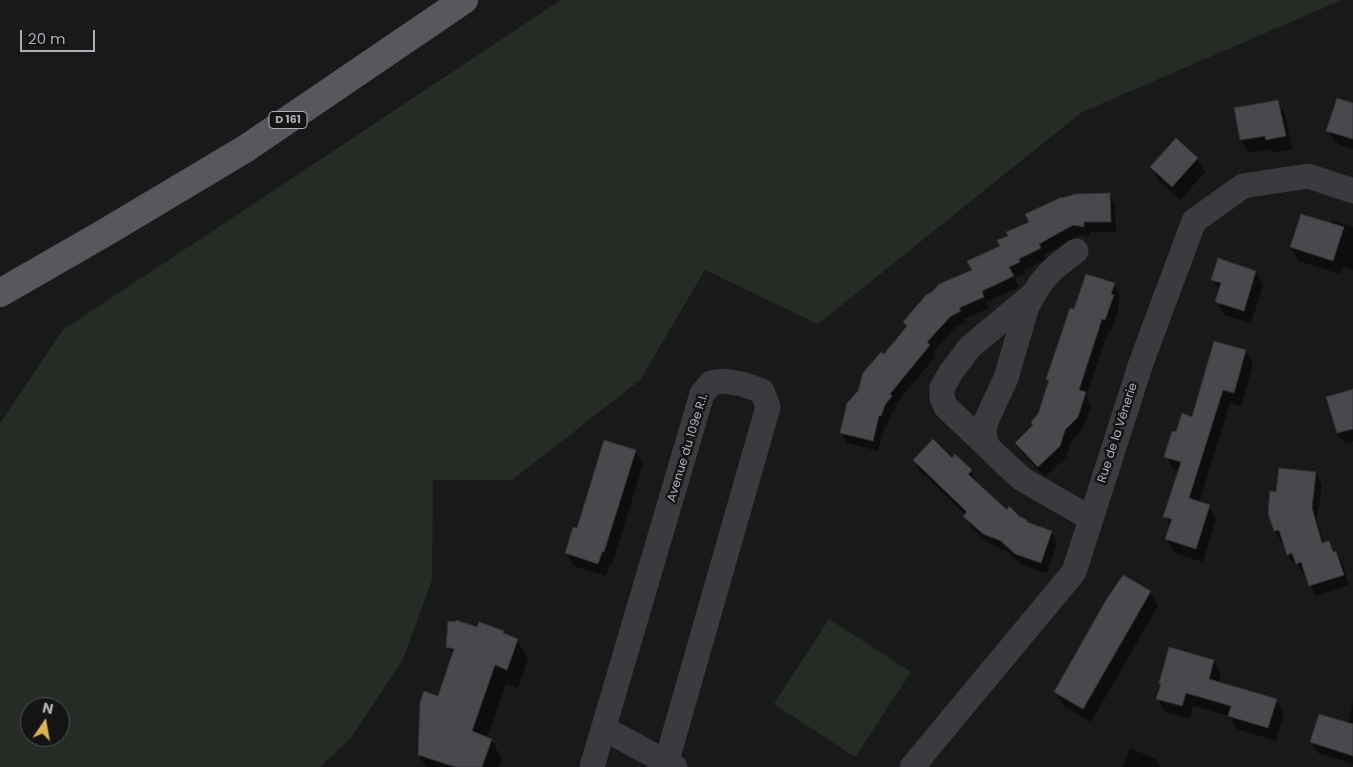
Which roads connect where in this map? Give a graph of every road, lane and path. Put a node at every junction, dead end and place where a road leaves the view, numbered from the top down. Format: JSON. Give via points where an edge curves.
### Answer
{"nodes":[{"id":1,"x":464,"y":0,"type":"edge"},
{"id":2,"x":1353,"y":191,"type":"edge"},
{"id":3,"x":1076,"y":251,"type":"dead end"},
{"id":4,"x":0,"y":293,"type":"edge"},
{"id":5,"x":1033,"y":294,"type":"junction"},
{"id":6,"x":987,"y":446,"type":"junction"},
{"id":7,"x":1090,"y":518,"type":"junction"},
{"id":8,"x":604,"y":729,"type":"junction"},
{"id":9,"x":669,"y":765,"type":"edge"},
{"id":10,"x":592,"y":767,"type":"edge"},
{"id":11,"x":912,"y":767,"type":"edge"}],
"edges":[{"from":1,"to":4,"type":"main road","number":"D 161","via":[[245,149]]},
{"from":2,"to":7,"type":"street","name":"Rue de la Vénerie","via":[[1308,176],[1243,186],[1194,221],[1141,363]]},
{"from":3,"to":5,"type":"street","via":[[1059,264]]},
{"from":5,"to":6,"type":"street","via":[[1006,378],[987,419],[984,429]]},
{"from":5,"to":6,"type":"street","via":[[970,347],[942,388],[946,407]]},
{"from":6,"to":7,"type":"street","via":[[1022,479]]},
{"from":7,"to":11,"type":"street","name":"Rue de la Vénerie","via":[[1074,572]]},
{"from":8,"to":9,"type":"street"},
{"from":8,"to":9,"type":"street","name":"Avenue du 109e R.I.","via":[[702,394],[711,383],[723,381],[762,391],[768,407]]},
{"from":8,"to":10,"type":"street","name":"Avenue du 109e R.I."}]}
